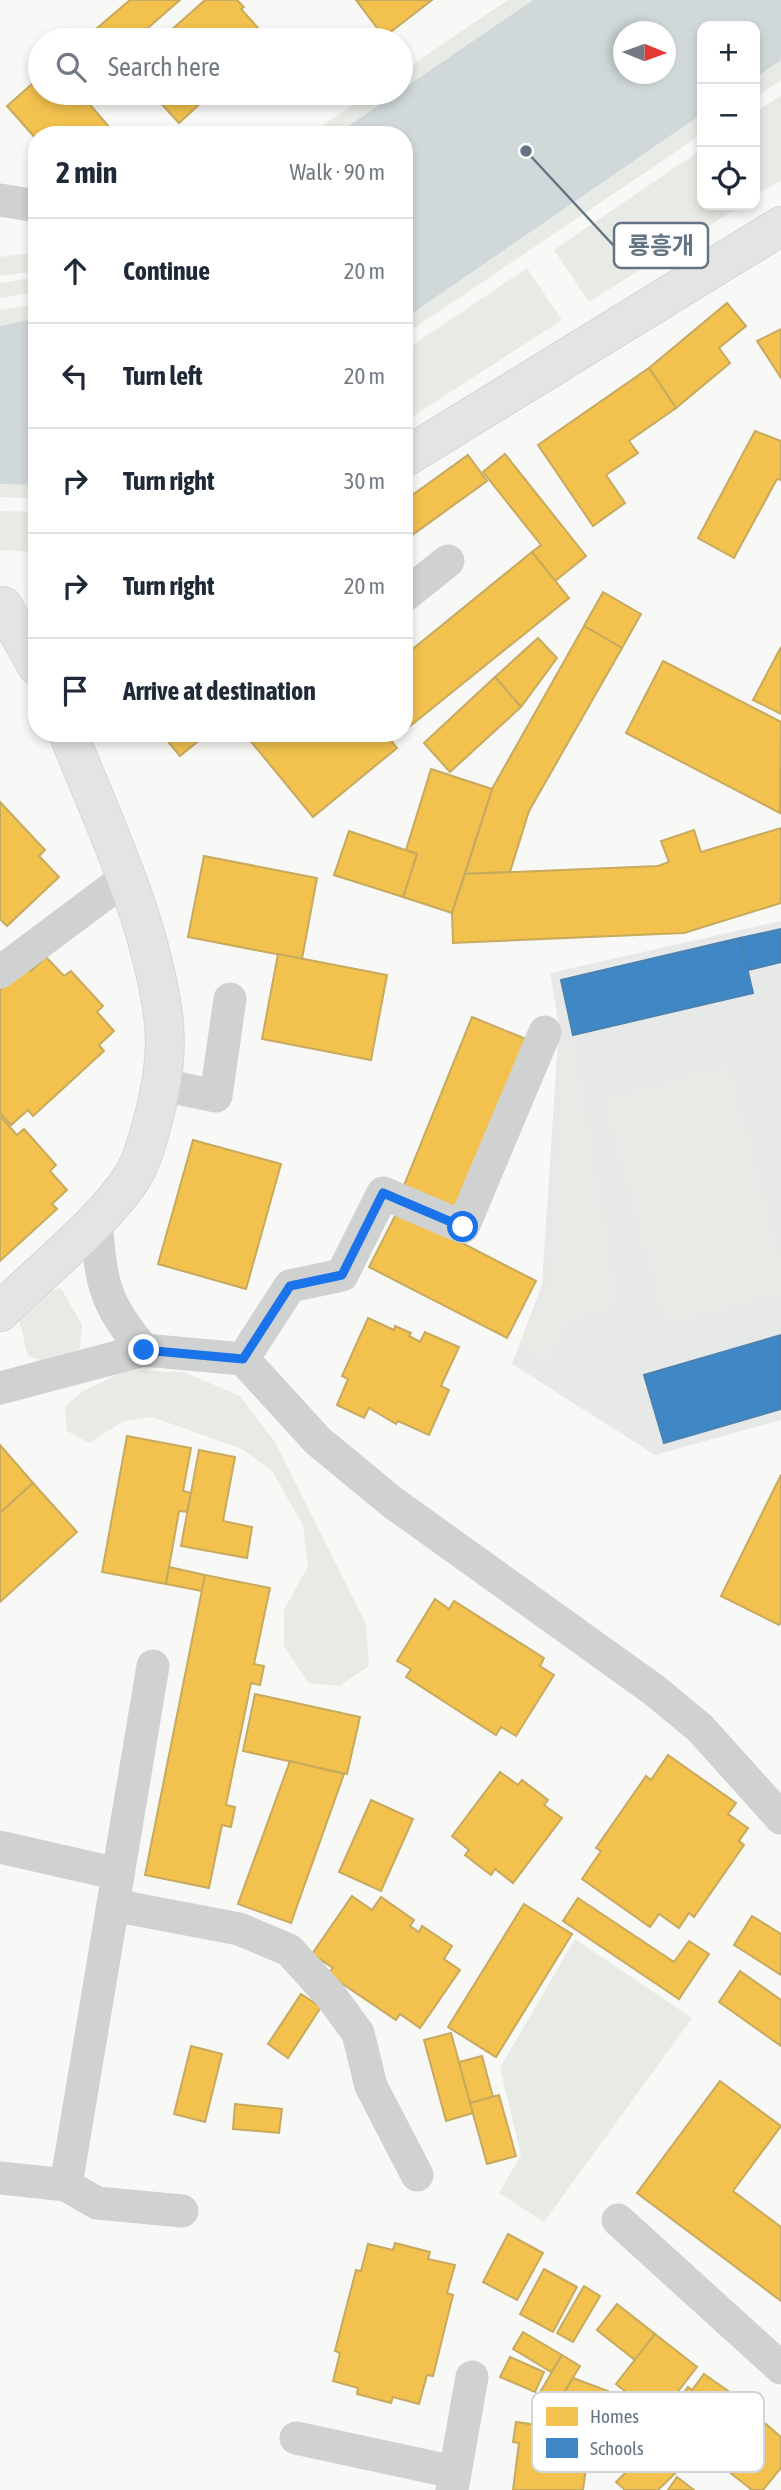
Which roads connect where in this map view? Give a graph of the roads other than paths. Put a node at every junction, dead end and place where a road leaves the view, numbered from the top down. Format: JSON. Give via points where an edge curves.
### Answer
{"nodes":[{"id":1,"x":0,"y":200,"type":"edge"},
{"id":2,"x":28,"y":205,"type":"edge"},
{"id":3,"x":781,"y":226,"type":"edge"},
{"id":4,"x":413,"y":452,"type":"edge"},
{"id":5,"x":448,"y":561,"type":"dead end"},
{"id":6,"x":413,"y":589,"type":"edge"},
{"id":7,"x":10,"y":605,"type":"edge"},
{"id":8,"x":28,"y":646,"type":"edge"},
{"id":9,"x":72,"y":742,"type":"edge"},
{"id":10,"x":126,"y":878,"type":"junction"},
{"id":11,"x":0,"y":972,"type":"edge"},
{"id":12,"x":230,"y":999,"type":"dead end"},
{"id":13,"x":545,"y":1032,"type":"dead end"},
{"id":14,"x":162,"y":1085,"type":"junction"},
{"id":15,"x":96,"y":1218,"type":"junction"},
{"id":16,"x":0,"y":1311,"type":"edge"},
{"id":17,"x":144,"y":1350,"type":"junction"},
{"id":18,"x":243,"y":1359,"type":"junction"},
{"id":19,"x":0,"y":1388,"type":"edge"},
{"id":20,"x":153,"y":1666,"type":"dead end"},
{"id":21,"x":781,"y":1818,"type":"edge"},
{"id":22,"x":0,"y":1847,"type":"edge"},
{"id":23,"x":115,"y":1889,"type":"junction"},
{"id":24,"x":417,"y":2175,"type":"dead end"},
{"id":25,"x":0,"y":2178,"type":"edge"},
{"id":26,"x":66,"y":2185,"type":"junction"},
{"id":27,"x":182,"y":2211,"type":"dead end"},
{"id":28,"x":618,"y":2220,"type":"dead end"},
{"id":29,"x":781,"y":2368,"type":"edge"},
{"id":30,"x":472,"y":2377,"type":"dead end"},
{"id":31,"x":296,"y":2438,"type":"dead end"},
{"id":32,"x":453,"y":2481,"type":"edge"}],
"edges":[{"from":1,"to":2,"type":"street"},
{"from":3,"to":4,"type":"street"},
{"from":5,"to":6,"type":"street"},
{"from":7,"to":8,"type":"street"},
{"from":9,"to":10,"type":"street"},
{"from":10,"to":11,"type":"street"},
{"from":10,"to":14,"type":"street","via":[[164,1016]]},
{"from":12,"to":14,"type":"street","via":[[216,1096]]},
{"from":13,"to":18,"type":"street","via":[[463,1227],[383,1193],[342,1275],[290,1286]]},
{"from":14,"to":15,"type":"street","via":[[148,1141],[131,1179]]},
{"from":15,"to":16,"type":"street"},
{"from":15,"to":17,"type":"street","via":[[100,1278],[119,1321]]},
{"from":17,"to":18,"type":"street"},
{"from":17,"to":19,"type":"street"},
{"from":18,"to":21,"type":"street","via":[[318,1441],[392,1502],[700,1728]]},
{"from":20,"to":23,"type":"street"},
{"from":22,"to":23,"type":"street"},
{"from":23,"to":24,"type":"street","via":[[289,1950],[358,2033],[371,2086]]},
{"from":23,"to":26,"type":"street"},
{"from":25,"to":26,"type":"street"},
{"from":26,"to":27,"type":"street","via":[[97,2203]]},
{"from":28,"to":29,"type":"street"},
{"from":30,"to":32,"type":"street"},
{"from":31,"to":32,"type":"street"}]}
